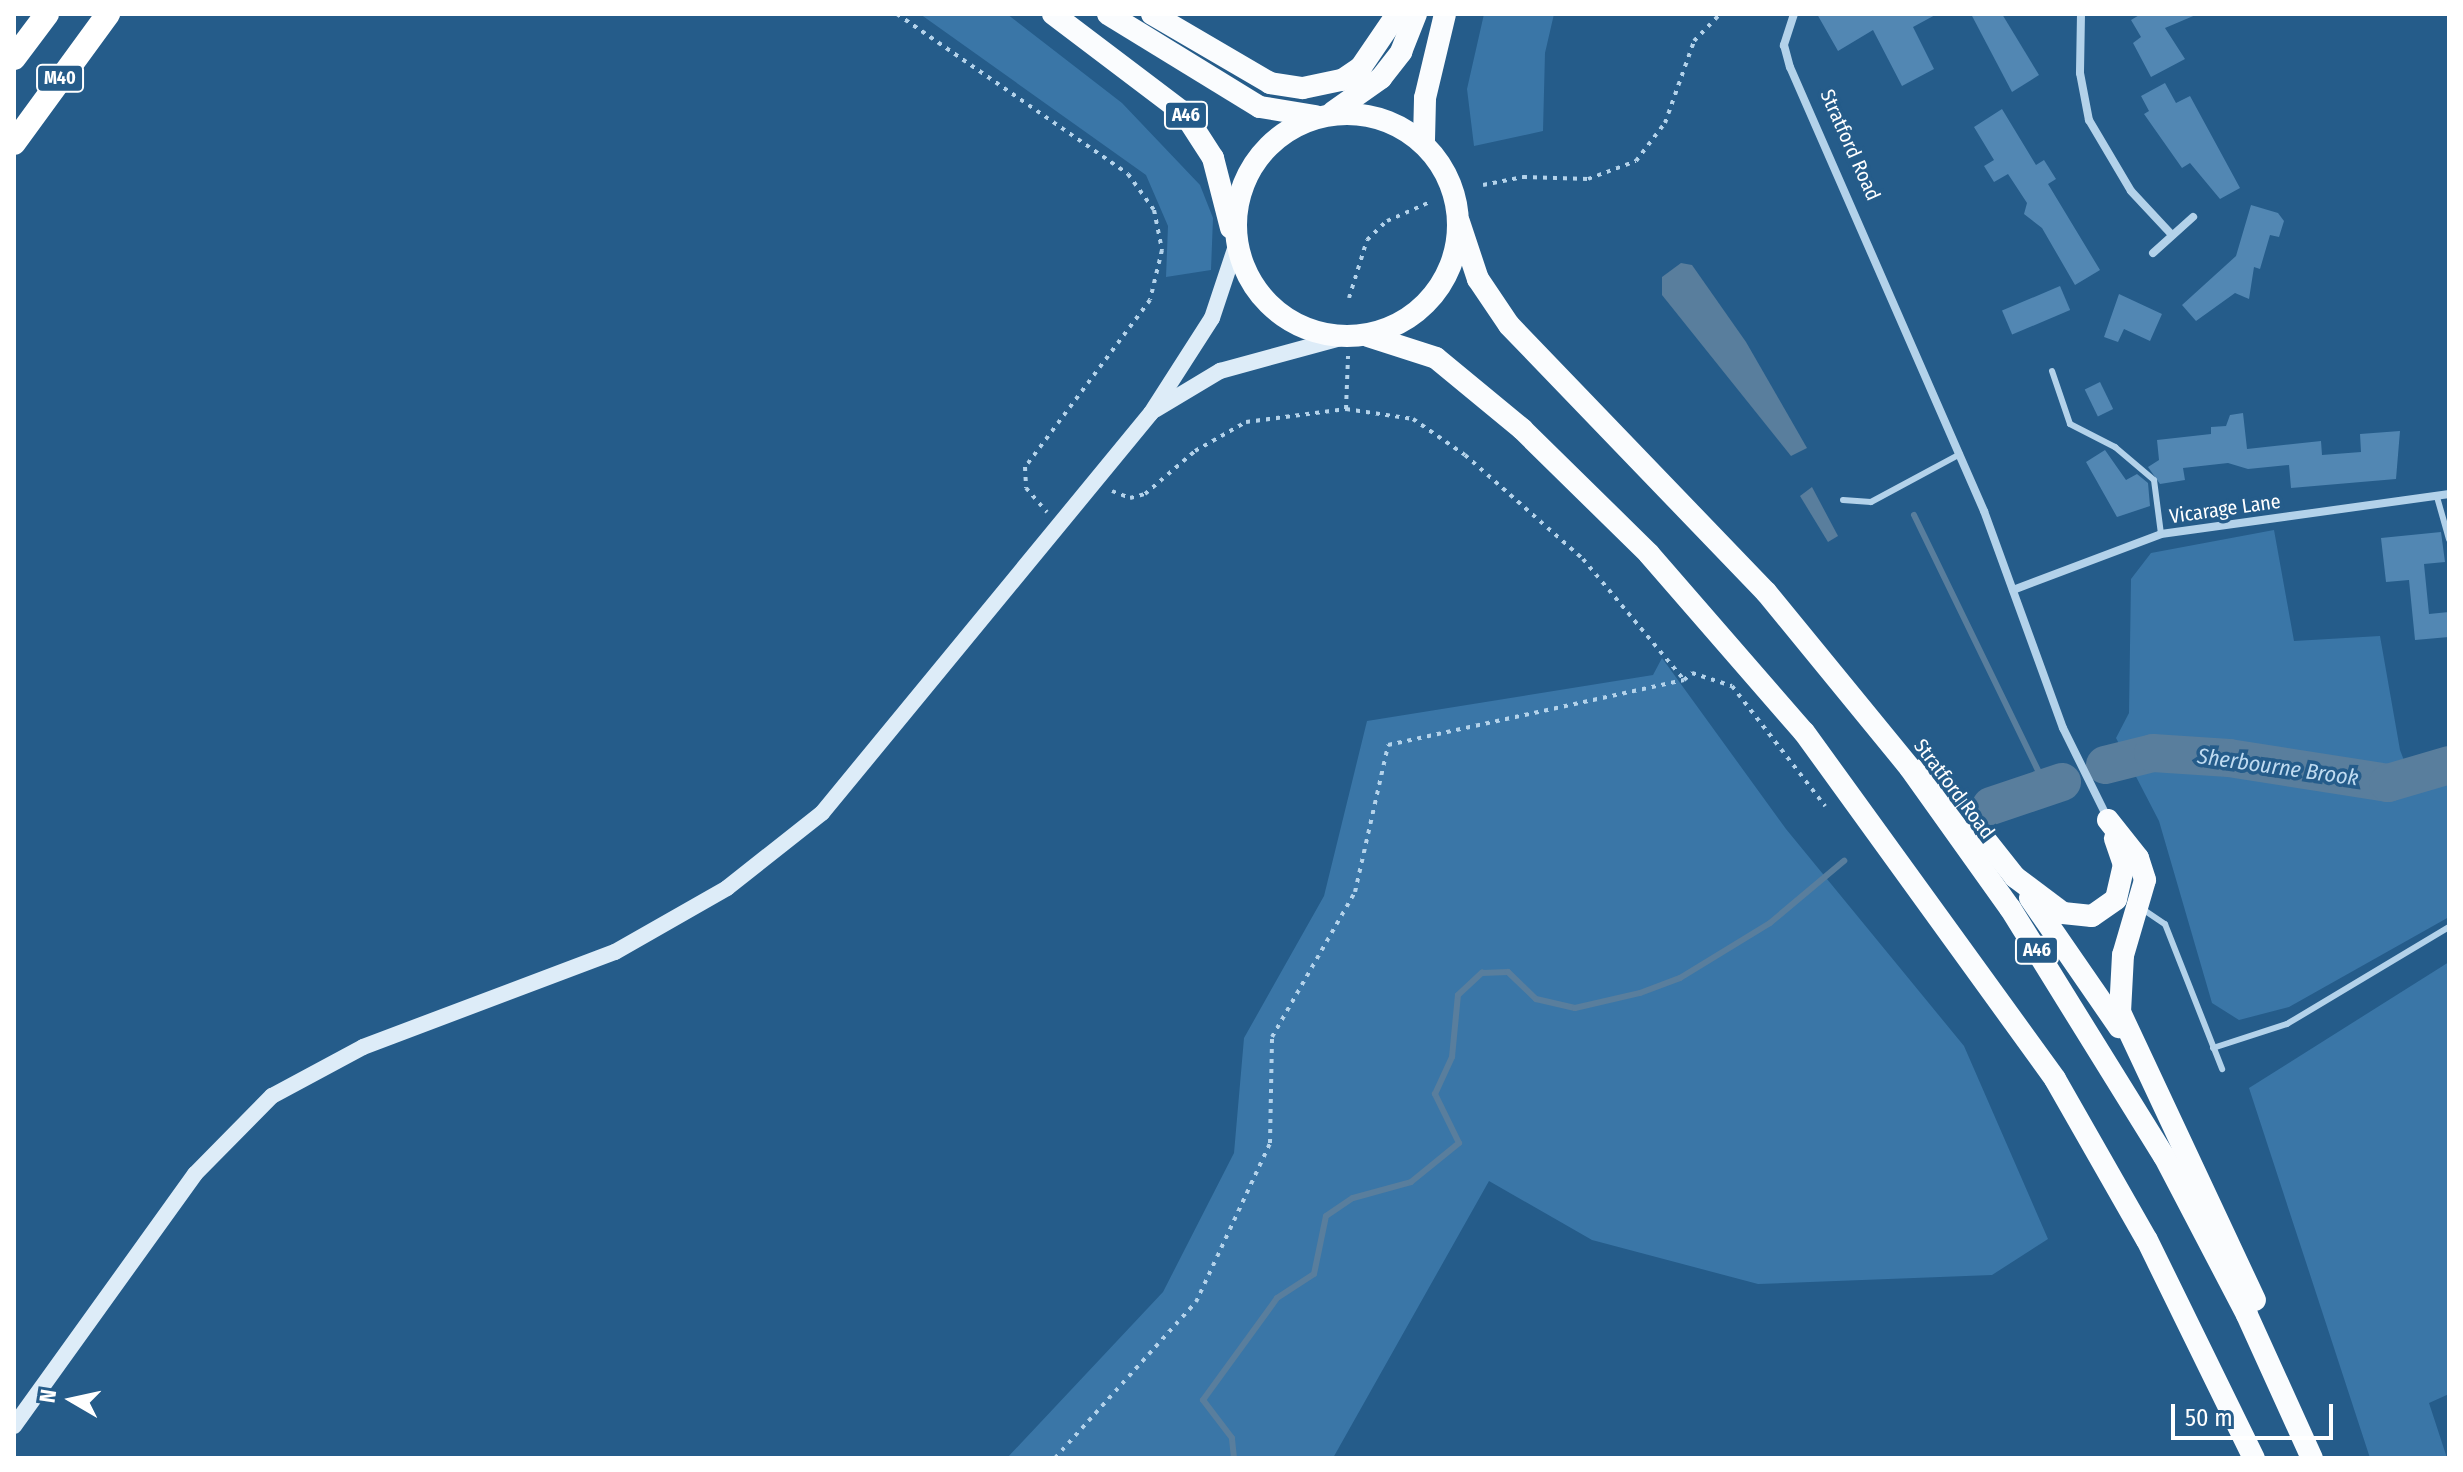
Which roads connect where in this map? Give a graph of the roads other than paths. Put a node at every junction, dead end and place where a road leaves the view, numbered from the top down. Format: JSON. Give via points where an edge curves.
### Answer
{"nodes":[{"id":1,"x":47,"y":14,"type":"edge"},
{"id":2,"x":108,"y":14,"type":"edge"},
{"id":3,"x":124,"y":14,"type":"edge"},
{"id":4,"x":1053,"y":14,"type":"edge"},
{"id":5,"x":1108,"y":14,"type":"edge"},
{"id":6,"x":1152,"y":14,"type":"edge"},
{"id":7,"x":1397,"y":14,"type":"edge"},
{"id":8,"x":1416,"y":14,"type":"edge"},
{"id":9,"x":1445,"y":14,"type":"edge"},
{"id":10,"x":2081,"y":14,"type":"edge"},
{"id":11,"x":1789,"y":15,"type":"edge"},
{"id":12,"x":14,"y":58,"type":"edge"},
{"id":13,"x":73,"y":59,"type":"junction"},
{"id":14,"x":1324,"y":114,"type":"junction"},
{"id":15,"x":1424,"y":140,"type":"junction"},
{"id":16,"x":14,"y":143,"type":"edge"},
{"id":17,"x":2193,"y":217,"type":"dead end"},
{"id":18,"x":1459,"y":222,"type":"junction"},
{"id":19,"x":2172,"y":235,"type":"junction"},
{"id":20,"x":1234,"y":241,"type":"junction"},
{"id":21,"x":2153,"y":253,"type":"dead end"},
{"id":22,"x":1368,"y":336,"type":"junction"},
{"id":23,"x":1346,"y":347,"type":"junction"},
{"id":24,"x":2052,"y":371,"type":"dead end"},
{"id":25,"x":1151,"y":413,"type":"junction"},
{"id":26,"x":1960,"y":454,"type":"junction"},
{"id":27,"x":2449,"y":494,"type":"edge"},
{"id":28,"x":2437,"y":497,"type":"junction"},
{"id":29,"x":1843,"y":500,"type":"dead end"},
{"id":30,"x":2161,"y":534,"type":"junction"},
{"id":31,"x":2449,"y":539,"type":"edge"},
{"id":32,"x":2013,"y":590,"type":"junction"},
{"id":33,"x":1766,"y":592,"type":"junction"},
{"id":34,"x":2108,"y":820,"type":"junction"},
{"id":35,"x":2015,"y":877,"type":"junction"},
{"id":36,"x":2141,"y":908,"type":"junction"},
{"id":37,"x":2449,"y":927,"type":"edge"},
{"id":38,"x":2213,"y":1048,"type":"junction"},
{"id":39,"x":2134,"y":1052,"type":"junction"},
{"id":40,"x":2222,"y":1069,"type":"dead end"},
{"id":41,"x":14,"y":1426,"type":"edge"},
{"id":42,"x":2254,"y":1458,"type":"edge"},
{"id":43,"x":2314,"y":1458,"type":"edge"}],
"edges":[{"from":1,"to":12,"type":"highway","number":"M40"},
{"from":2,"to":13,"type":"highway","number":"M40"},
{"from":3,"to":13,"type":"highway","number":"M40"},
{"from":4,"to":20,"type":"highway","number":"A46","via":[[1184,113],[1213,158]]},
{"from":5,"to":14,"type":"highway","number":"A46","via":[[1260,107]]},
{"from":6,"to":7,"type":"highway","via":[[1270,83],[1303,88],[1342,80],[1361,67]]},
{"from":8,"to":14,"type":"highway","via":[[1401,52],[1381,78]]},
{"from":9,"to":15,"type":"highway","via":[[1425,98]]},
{"from":10,"to":19,"type":"street","via":[[2080,73],[2089,120],[2131,191]]},
{"from":11,"to":26,"type":"street","name":"Stratford Road","via":[[1786,57]]},
{"from":13,"to":16,"type":"highway","number":"M40"},
{"from":14,"to":15,"type":"highway","via":[[1382,118]]},
{"from":14,"to":20,"type":"highway","via":[[1258,163]]},
{"from":15,"to":18,"type":"highway"},
{"from":17,"to":19,"type":"street"},
{"from":18,"to":22,"type":"highway","via":[[1454,253],[1427,304]]},
{"from":18,"to":33,"type":"highway","name":"Stratford Road","number":"A46","via":[[1478,279],[1509,325]]},
{"from":19,"to":21,"type":"street"},
{"from":20,"to":23,"type":"highway","via":[[1257,294],[1276,311]]},
{"from":20,"to":25,"type":"main road","via":[[1212,318]]},
{"from":22,"to":23,"type":"highway"},
{"from":22,"to":42,"type":"highway","via":[[1436,358],[1522,429],[1660,565],[1812,742],[2055,1079],[2147,1240]]},
{"from":23,"to":25,"type":"main road","via":[[1220,371]]},
{"from":24,"to":30,"type":"lane","via":[[2070,424],[2115,447],[2154,480]]},
{"from":25,"to":41,"type":"main road","via":[[1057,522],[861,770],[776,854],[615,952],[363,1047],[272,1096],[195,1174]]},
{"from":26,"to":29,"type":"lane","via":[[1871,502]]},
{"from":26,"to":32,"type":"street","name":"Stratford Road"},
{"from":27,"to":28,"type":"street","name":"Vicarage Lane"},
{"from":28,"to":30,"type":"street","name":"Vicarage Lane"},
{"from":28,"to":31,"type":"lane"},
{"from":30,"to":32,"type":"street","name":"Vicarage Lane"},
{"from":32,"to":34,"type":"street","name":"Stratford Road","via":[[2063,728]]},
{"from":33,"to":35,"type":"highway","via":[[1919,756]]},
{"from":33,"to":43,"type":"highway","name":"Stratford Road","number":"A46","via":[[1957,831],[2097,1044],[2221,1262]]},
{"from":34,"to":35,"type":"highway","via":[[2124,876],[2107,909],[2079,918],[2063,913]]},
{"from":34,"to":36,"type":"highway","via":[[2143,867]]},
{"from":35,"to":39,"type":"highway"},
{"from":36,"to":38,"type":"lane","via":[[2165,924]]},
{"from":36,"to":39,"type":"highway","via":[[2119,989]]},
{"from":37,"to":38,"type":"lane","via":[[2287,1024]]},
{"from":38,"to":40,"type":"lane"},
{"from":39,"to":43,"type":"highway","via":[[2229,1239]]}]}
